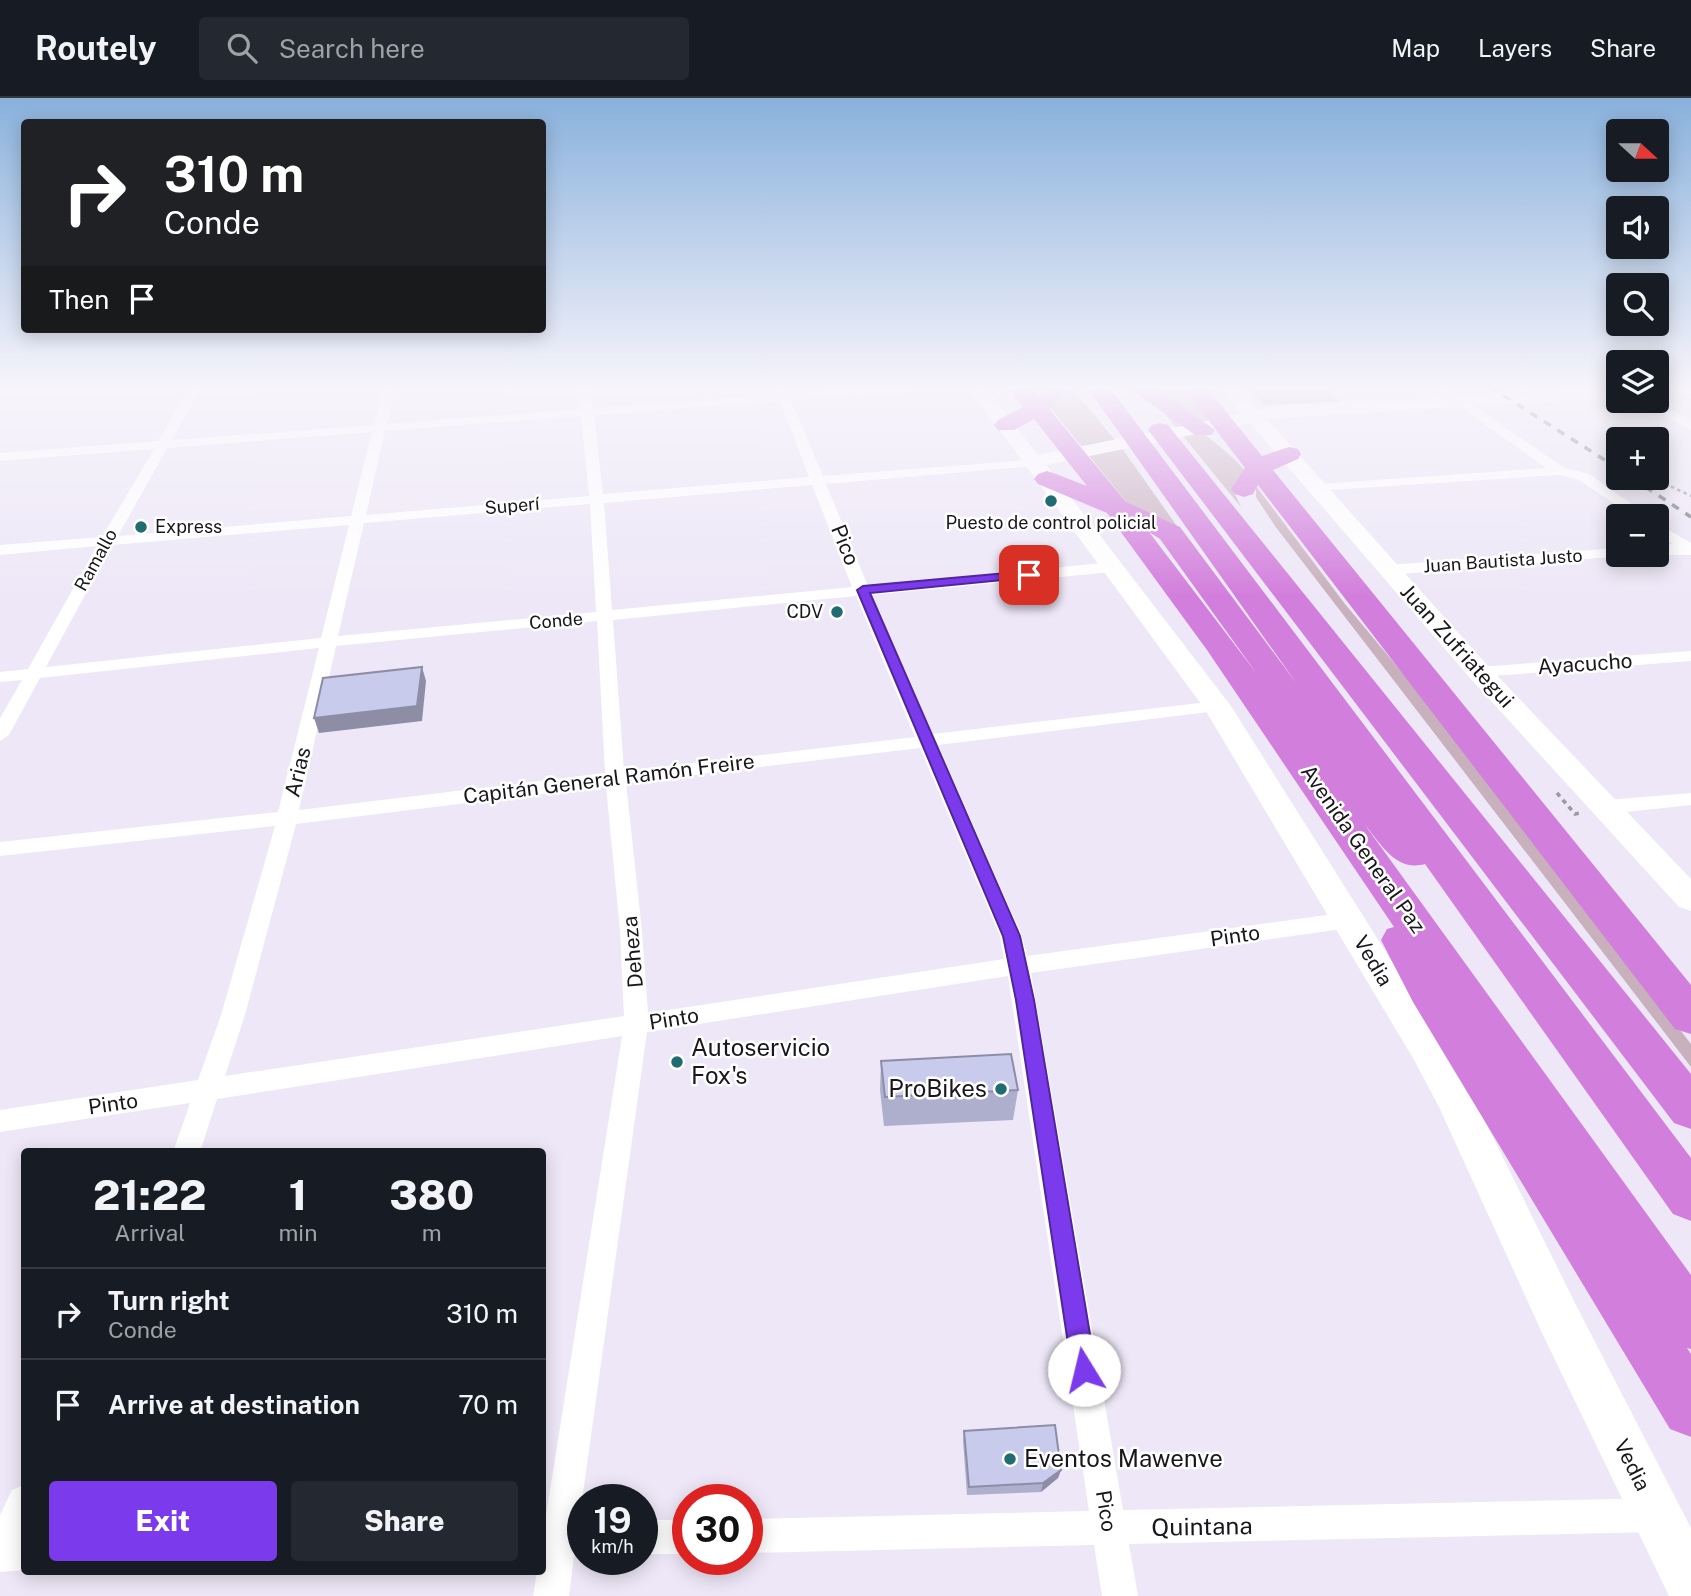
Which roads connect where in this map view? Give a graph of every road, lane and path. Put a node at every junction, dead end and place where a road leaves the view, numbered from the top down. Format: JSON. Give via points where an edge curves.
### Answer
{"nodes":[{"id":1,"x":156,"y":457,"type":"edge"},
{"id":2,"x":374,"y":457,"type":"edge"},
{"id":3,"x":592,"y":457,"type":"edge"},
{"id":4,"x":809,"y":457,"type":"edge"},
{"id":5,"x":1042,"y":457,"type":"edge"},
{"id":6,"x":1072,"y":457,"type":"edge"},
{"id":7,"x":1083,"y":457,"type":"edge"},
{"id":8,"x":1153,"y":457,"type":"edge"},
{"id":9,"x":1160,"y":457,"type":"edge"},
{"id":10,"x":1243,"y":457,"type":"edge"},
{"id":11,"x":1246,"y":457,"type":"edge"},
{"id":12,"x":1277,"y":457,"type":"edge"},
{"id":13,"x":1291,"y":457,"type":"edge"},
{"id":14,"x":1539,"y":457,"type":"edge"},
{"id":15,"x":1046,"y":466,"type":"junction"},
{"id":16,"x":1257,"y":471,"type":"junction"},
{"id":17,"x":1559,"y":471,"type":"junction"},
{"id":18,"x":819,"y":481,"type":"junction"},
{"id":19,"x":1597,"y":485,"type":"junction"},
{"id":20,"x":1318,"y":488,"type":"junction"},
{"id":21,"x":1691,"y":496,"type":"edge"},
{"id":22,"x":596,"y":500,"type":"junction"},
{"id":23,"x":1625,"y":504,"type":"edge"},
{"id":24,"x":360,"y":519,"type":"junction"},
{"id":25,"x":1669,"y":535,"type":"edge"},
{"id":26,"x":107,"y":541,"type":"junction"},
{"id":27,"x":1690,"y":549,"type":"edge"},
{"id":28,"x":0,"y":550,"type":"edge"},
{"id":29,"x":1669,"y":550,"type":"edge"},
{"id":30,"x":1606,"y":554,"type":"edge"},
{"id":31,"x":1112,"y":567,"type":"junction"},
{"id":32,"x":1388,"y":570,"type":"junction"},
{"id":33,"x":863,"y":590,"type":"junction"},
{"id":34,"x":604,"y":616,"type":"junction"},
{"id":35,"x":330,"y":642,"type":"junction"},
{"id":36,"x":1691,"y":656,"type":"edge"},
{"id":37,"x":1479,"y":672,"type":"junction"},
{"id":38,"x":35,"y":673,"type":"junction"},
{"id":39,"x":0,"y":677,"type":"edge"},
{"id":40,"x":1217,"y":706,"type":"junction"},
{"id":41,"x":0,"y":735,"type":"edge"},
{"id":42,"x":925,"y":740,"type":"junction"},
{"id":43,"x":615,"y":778,"type":"junction"},
{"id":44,"x":1691,"y":799,"type":"edge"},
{"id":45,"x":1522,"y":802,"type":"junction"},
{"id":46,"x":1607,"y":807,"type":"junction"},
{"id":47,"x":1336,"y":810,"type":"junction"},
{"id":48,"x":287,"y":818,"type":"junction"},
{"id":49,"x":0,"y":849,"type":"edge"},
{"id":50,"x":1516,"y":884,"type":"junction"},
{"id":51,"x":1691,"y":899,"type":"edge"},
{"id":52,"x":1349,"y":920,"type":"junction"},
{"id":53,"x":1017,"y":966,"type":"junction"},
{"id":54,"x":1691,"y":980,"type":"edge"},
{"id":55,"x":1691,"y":1017,"type":"edge"},
{"id":56,"x":636,"y":1024,"type":"junction"},
{"id":57,"x":1568,"y":1030,"type":"junction"},
{"id":58,"x":209,"y":1090,"type":"junction"},
{"id":59,"x":1691,"y":1109,"type":"edge"},
{"id":60,"x":0,"y":1121,"type":"edge"},
{"id":61,"x":187,"y":1148,"type":"edge"},
{"id":62,"x":1691,"y":1198,"type":"edge"},
{"id":63,"x":1691,"y":1322,"type":"edge"},
{"id":64,"x":1691,"y":1408,"type":"edge"},
{"id":65,"x":21,"y":1508,"type":"edge"},
{"id":66,"x":1658,"y":1516,"type":"junction"},
{"id":67,"x":1109,"y":1529,"type":"junction"},
{"id":68,"x":763,"y":1536,"type":"edge"},
{"id":69,"x":562,"y":1539,"type":"edge"},
{"id":70,"x":21,"y":1553,"type":"edge"},
{"id":71,"x":0,"y":1554,"type":"edge"},
{"id":72,"x":1691,"y":1583,"type":"edge"},
{"id":73,"x":551,"y":1596,"type":"edge"},
{"id":74,"x":1120,"y":1596,"type":"edge"}],
"edges":[{"from":1,"to":26,"type":"street","name":"Ramallo"},
{"from":2,"to":24,"type":"street","name":"Arias"},
{"from":3,"to":22,"type":"street","name":"Deheza"},
{"from":4,"to":18,"type":"street","name":"Pico"},
{"from":5,"to":15,"type":"street","name":"Vedia"},
{"from":6,"to":47,"type":"highway","name":"Avenida General Paz","via":[[1104,491],[1203,623]]},
{"from":7,"to":15,"type":"street","name":"Superí"},
{"from":8,"to":57,"type":"highway"},
{"from":9,"to":50,"type":"highway"},
{"from":10,"to":16,"type":"highway"},
{"from":11,"to":16,"type":"highway"},
{"from":12,"to":16,"type":"highway"},
{"from":13,"to":20,"type":"street","name":"Juan Zufriategui"},
{"from":14,"to":17,"type":"street"},
{"from":15,"to":18,"type":"street","name":"Superí"},
{"from":15,"to":31,"type":"street","name":"Vedia"},
{"from":15,"to":57,"type":"highway","via":[[1090,496],[1149,521],[1175,539],[1369,805]]},
{"from":16,"to":45,"type":"highway"},
{"from":16,"to":50,"type":"highway","via":[[1244,491],[1252,509],[1439,751]]},
{"from":17,"to":19,"type":"street"},
{"from":17,"to":20,"type":"street"},
{"from":18,"to":22,"type":"street","name":"Superí"},
{"from":18,"to":33,"type":"street","name":"Pico"},
{"from":19,"to":21,"type":"path","via":[[1670,486]]},
{"from":19,"to":23,"type":"street"},
{"from":20,"to":32,"type":"street","name":"Juan Zufriategui"},
{"from":22,"to":24,"type":"street","name":"Superí"},
{"from":22,"to":34,"type":"street","name":"Deheza"},
{"from":24,"to":26,"type":"street","name":"Superí"},
{"from":24,"to":35,"type":"street","name":"Arias"},
{"from":25,"to":27,"type":"street"},
{"from":26,"to":28,"type":"street","name":"Superí"},
{"from":26,"to":38,"type":"street","name":"Ramallo"},
{"from":27,"to":29,"type":"street"},
{"from":30,"to":32,"type":"street","name":"Juan Bautista Justo"},
{"from":31,"to":33,"type":"street","name":"Conde"},
{"from":31,"to":40,"type":"street","name":"Vedia"},
{"from":32,"to":37,"type":"street","name":"Juan Zufriategui"},
{"from":33,"to":34,"type":"street","name":"Conde"},
{"from":33,"to":42,"type":"street","name":"Pico"},
{"from":34,"to":35,"type":"street","name":"Conde"},
{"from":34,"to":43,"type":"street","name":"Deheza"},
{"from":35,"to":38,"type":"street","name":"Conde"},
{"from":35,"to":48,"type":"street","name":"Arias"},
{"from":36,"to":37,"type":"street","name":"Ayacucho"},
{"from":37,"to":46,"type":"street","name":"Juan Zufriategui"},
{"from":38,"to":39,"type":"street","name":"Conde"},
{"from":38,"to":41,"type":"street","name":"Ramallo"},
{"from":40,"to":42,"type":"street","name":"Capitán General Ramón Freire"},
{"from":40,"to":52,"type":"street","name":"Vedia"},
{"from":42,"to":43,"type":"street","name":"Capitán General Ramón Freire"},
{"from":42,"to":53,"type":"street","name":"Pico","via":[[1011,936]]},
{"from":43,"to":48,"type":"street","name":"Capitán General Ramón Freire"},
{"from":43,"to":56,"type":"street","name":"Deheza","via":[[636,976]]},
{"from":44,"to":46,"type":"street"},
{"from":45,"to":54,"type":"highway"},
{"from":45,"to":55,"type":"highway"},
{"from":46,"to":51,"type":"street","name":"Juan Zufriategui"},
{"from":47,"to":63,"type":"highway","name":"Avenida General Paz"},
{"from":47,"to":64,"type":"highway","via":[[1428,990]]},
{"from":48,"to":49,"type":"street","name":"Capitán General Ramón Freire"},
{"from":48,"to":58,"type":"street","name":"Arias"},
{"from":50,"to":59,"type":"highway"},
{"from":52,"to":53,"type":"street","name":"Pinto"},
{"from":52,"to":66,"type":"street","name":"Vedia","via":[[1455,1102]]},
{"from":53,"to":56,"type":"street","name":"Pinto"},
{"from":53,"to":67,"type":"street","name":"Pico"},
{"from":56,"to":58,"type":"street","name":"Pinto"},
{"from":56,"to":69,"type":"street","name":"Deheza"},
{"from":57,"to":62,"type":"highway"},
{"from":58,"to":60,"type":"street","name":"Pinto"},
{"from":58,"to":61,"type":"street","name":"Arias"},
{"from":65,"to":71,"type":"street"},
{"from":66,"to":67,"type":"street","name":"Quintana"},
{"from":66,"to":72,"type":"street","name":"Vedia"},
{"from":67,"to":68,"type":"street","name":"Quintana"},
{"from":67,"to":74,"type":"street","name":"Pico"},
{"from":69,"to":73,"type":"street","name":"Deheza"},
{"from":70,"to":71,"type":"street"}]}
